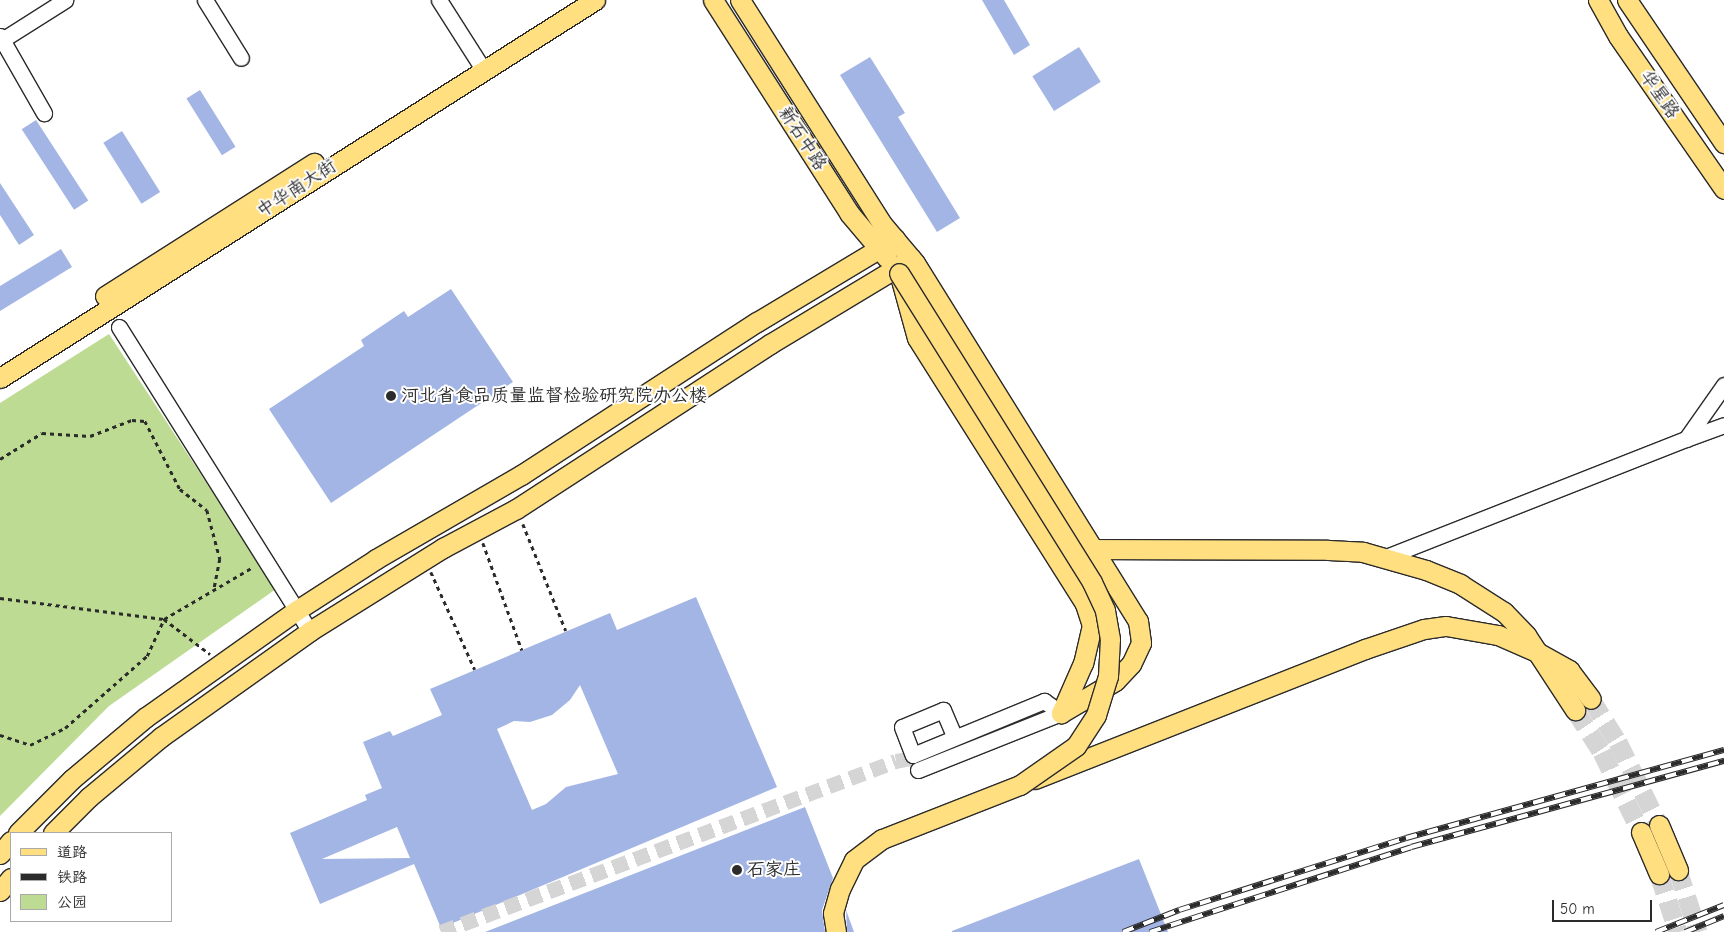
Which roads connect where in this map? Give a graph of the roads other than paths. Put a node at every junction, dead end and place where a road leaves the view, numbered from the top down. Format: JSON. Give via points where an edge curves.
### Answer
{"nodes":[{"id":1,"x":65,"y":0,"type":"edge"},
{"id":2,"x":205,"y":0,"type":"edge"},
{"id":3,"x":439,"y":0,"type":"edge"},
{"id":4,"x":570,"y":0,"type":"edge"},
{"id":5,"x":595,"y":0,"type":"edge"},
{"id":6,"x":713,"y":0,"type":"edge"},
{"id":7,"x":740,"y":0,"type":"edge"},
{"id":8,"x":1598,"y":0,"type":"edge"},
{"id":9,"x":1628,"y":0,"type":"edge"},
{"id":10,"x":3,"y":47,"type":"edge"},
{"id":11,"x":242,"y":58,"type":"dead end"},
{"id":12,"x":480,"y":64,"type":"junction"},
{"id":13,"x":44,"y":113,"type":"dead end"},
{"id":14,"x":1724,"y":143,"type":"edge"},
{"id":15,"x":1724,"y":189,"type":"edge"},
{"id":16,"x":887,"y":244,"type":"junction"},
{"id":17,"x":902,"y":267,"type":"junction"},
{"id":18,"x":119,"y":327,"type":"dead end"},
{"id":19,"x":0,"y":362,"type":"edge"},
{"id":20,"x":0,"y":378,"type":"edge"},
{"id":21,"x":1724,"y":386,"type":"edge"},
{"id":22,"x":1724,"y":425,"type":"edge"},
{"id":23,"x":1686,"y":440,"type":"junction"},
{"id":24,"x":1090,"y":547,"type":"junction"},
{"id":25,"x":1053,"y":552,"type":"junction"},
{"id":26,"x":1386,"y":557,"type":"junction"},
{"id":27,"x":297,"y":610,"type":"junction"},
{"id":28,"x":310,"y":631,"type":"junction"},
{"id":29,"x":1537,"y":652,"type":"junction"},
{"id":30,"x":1591,"y":699,"type":"tunnel mouth"},
{"id":31,"x":1575,"y":710,"type":"tunnel mouth"},
{"id":32,"x":1061,"y":713,"type":"junction"},
{"id":33,"x":952,"y":731,"type":"dead end"},
{"id":34,"x":918,"y":770,"type":"dead end"},
{"id":35,"x":1020,"y":785,"type":"junction"},
{"id":36,"x":1659,"y":825,"type":"tunnel mouth"},
{"id":37,"x":19,"y":832,"type":"edge"},
{"id":38,"x":54,"y":832,"type":"edge"},
{"id":39,"x":1641,"y":832,"type":"tunnel mouth"},
{"id":40,"x":10,"y":842,"type":"edge"},
{"id":41,"x":0,"y":854,"type":"edge"},
{"id":42,"x":1678,"y":870,"type":"tunnel mouth"},
{"id":43,"x":1659,"y":874,"type":"tunnel mouth"},
{"id":44,"x":10,"y":879,"type":"edge"},
{"id":45,"x":0,"y":891,"type":"edge"},
{"id":46,"x":836,"y":932,"type":"edge"}],
"edges":[{"from":1,"to":10,"type":"street"},
{"from":2,"to":11,"type":"street"},
{"from":3,"to":12,"type":"street"},
{"from":4,"to":12,"type":"main road","name":"中华南大街"},
{"from":5,"to":12,"type":"main road","name":"中华南大街"},
{"from":6,"to":16,"type":"main road","name":"新石中路","via":[[849,213]]},
{"from":7,"to":16,"type":"main road","name":"新石中路","via":[[882,224]]},
{"from":8,"to":15,"type":"main road","name":"华星路","via":[[1618,36]]},
{"from":9,"to":14,"type":"main road","name":"华星路"},
{"from":10,"to":13,"type":"street"},
{"from":12,"to":19,"type":"main road","name":"中华南大街"},
{"from":12,"to":20,"type":"main road","name":"中华南大街"},
{"from":16,"to":17,"type":"main road"},
{"from":16,"to":27,"type":"main road","via":[[757,322],[521,475],[376,559]]},
{"from":17,"to":24,"type":"main road"},
{"from":17,"to":25,"type":"main road","via":[[917,338]]},
{"from":17,"to":28,"type":"main road","via":[[762,348],[516,509],[425,559]]},
{"from":17,"to":35,"type":"main road","bridge":true,"via":[[1092,582],[1105,610],[1110,639],[1108,676],[1096,715],[1076,746]]},
{"from":18,"to":27,"type":"street"},
{"from":21,"to":23,"type":"street"},
{"from":22,"to":23,"type":"street"},
{"from":23,"to":26,"type":"street"},
{"from":24,"to":25,"type":"main road"},
{"from":24,"to":26,"type":"main road","via":[[1328,550]]},
{"from":24,"to":32,"type":"main road","via":[[1138,621],[1141,643],[1131,664],[1115,682]]},
{"from":25,"to":32,"type":"main road","via":[[1085,604],[1092,625],[1083,664]]},
{"from":26,"to":29,"type":"main road","via":[[1460,584],[1487,600],[1526,635]]},
{"from":27,"to":28,"type":"street"},
{"from":27,"to":37,"type":"main road","via":[[146,717],[72,779]]},
{"from":28,"to":38,"type":"main road","via":[[161,737],[89,797]]},
{"from":29,"to":30,"type":"main road","via":[[1569,670]]},
{"from":29,"to":31,"type":"main road"},
{"from":29,"to":35,"type":"main road","bridge":true,"via":[[1498,635],[1446,626],[1424,629],[1365,649]]},
{"from":32,"to":33,"type":"street","via":[[1044,701],[913,755],[902,727],[943,710]]},
{"from":32,"to":34,"type":"street"},
{"from":35,"to":46,"type":"main road","bridge":true,"via":[[882,839],[854,860],[840,888],[833,913]]},
{"from":36,"to":42,"type":"main road"},
{"from":39,"to":43,"type":"main road"},
{"from":40,"to":41,"type":"main road"},
{"from":44,"to":45,"type":"main road"}]}
